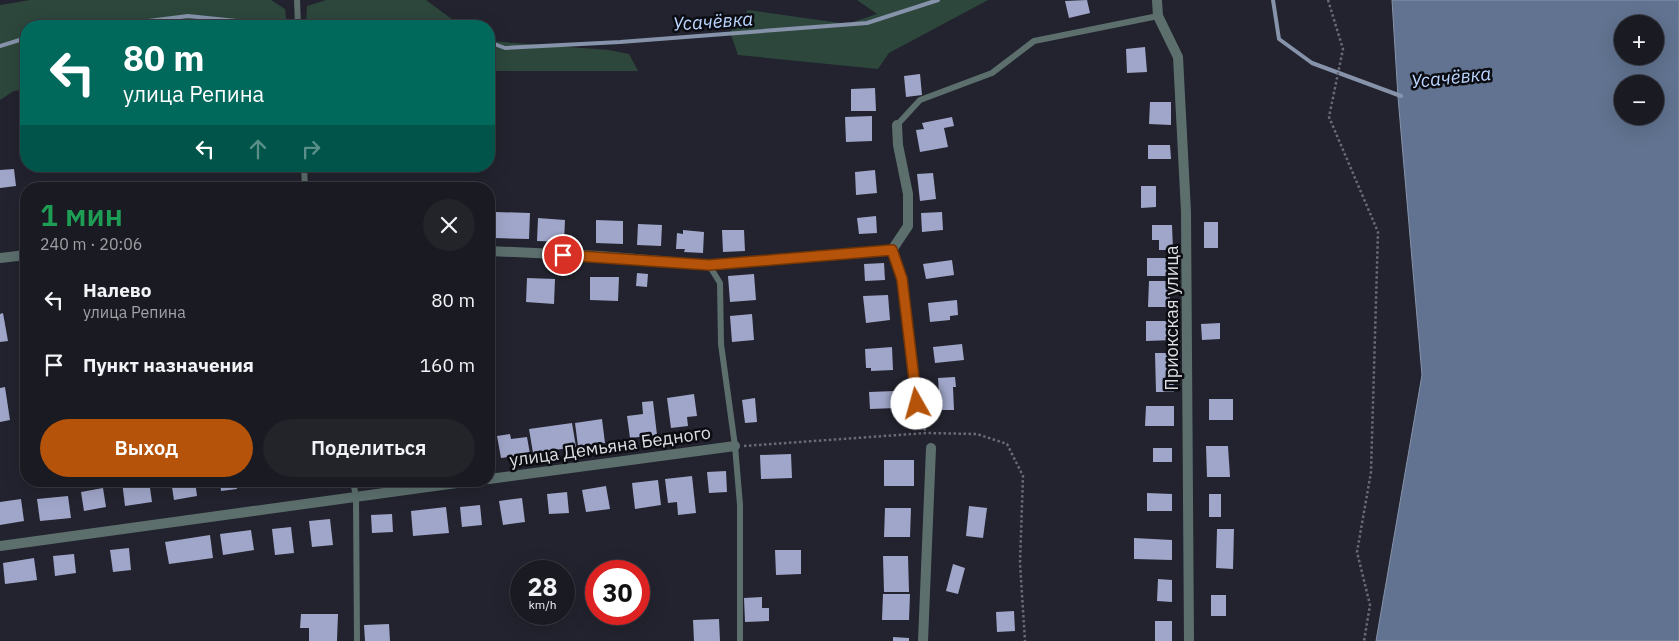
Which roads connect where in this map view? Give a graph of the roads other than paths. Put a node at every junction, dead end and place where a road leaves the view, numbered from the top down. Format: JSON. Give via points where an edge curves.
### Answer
{"nodes":[{"id":1,"x":297,"y":0,"type":"edge"},
{"id":2,"x":1158,"y":0,"type":"edge"},
{"id":3,"x":1158,"y":16,"type":"junction"},
{"id":4,"x":298,"y":20,"type":"edge"},
{"id":5,"x":897,"y":126,"type":"joint"},
{"id":6,"x":892,"y":250,"type":"junction"},
{"id":7,"x":495,"y":251,"type":"edge"},
{"id":8,"x":20,"y":256,"type":"edge"},
{"id":9,"x":0,"y":258,"type":"edge"},
{"id":10,"x":709,"y":265,"type":"junction"},
{"id":11,"x":917,"y":404,"type":"road end"},
{"id":12,"x":736,"y":446,"type":"junction"},
{"id":13,"x":931,"y":448,"type":"road end"},
{"id":14,"x":495,"y":478,"type":"edge"},
{"id":15,"x":354,"y":487,"type":"edge"},
{"id":16,"x":428,"y":487,"type":"edge"},
{"id":17,"x":356,"y":497,"type":"junction"},
{"id":18,"x":0,"y":546,"type":"edge"},
{"id":19,"x":356,"y":641,"type":"edge"},
{"id":20,"x":740,"y":641,"type":"edge"},
{"id":21,"x":922,"y":641,"type":"edge"},
{"id":22,"x":1189,"y":641,"type":"edge"}],
"edges":[{"from":1,"to":4,"type":"lane"},
{"from":2,"to":3,"type":"street","name":"Приокская улица"},
{"from":3,"to":5,"type":"lane","via":[[1034,41],[992,73],[920,100]]},
{"from":3,"to":22,"type":"street","name":"Приокская улица","via":[[1178,57],[1186,212]]},
{"from":5,"to":6,"type":"street","via":[[908,194],[908,226]]},
{"from":6,"to":10,"type":"street"},
{"from":6,"to":11,"type":"street","via":[[902,279]]},
{"from":7,"to":10,"type":"street"},
{"from":8,"to":9,"type":"street"},
{"from":10,"to":12,"type":"lane","via":[[720,283],[721,344]]},
{"from":12,"to":14,"type":"street","name":"улица Демьяна Бедного"},
{"from":12,"to":20,"type":"lane","via":[[740,505]]},
{"from":13,"to":21,"type":"street"},
{"from":15,"to":17,"type":"lane"},
{"from":16,"to":17,"type":"street"},
{"from":17,"to":18,"type":"street"},
{"from":17,"to":19,"type":"lane"}]}
